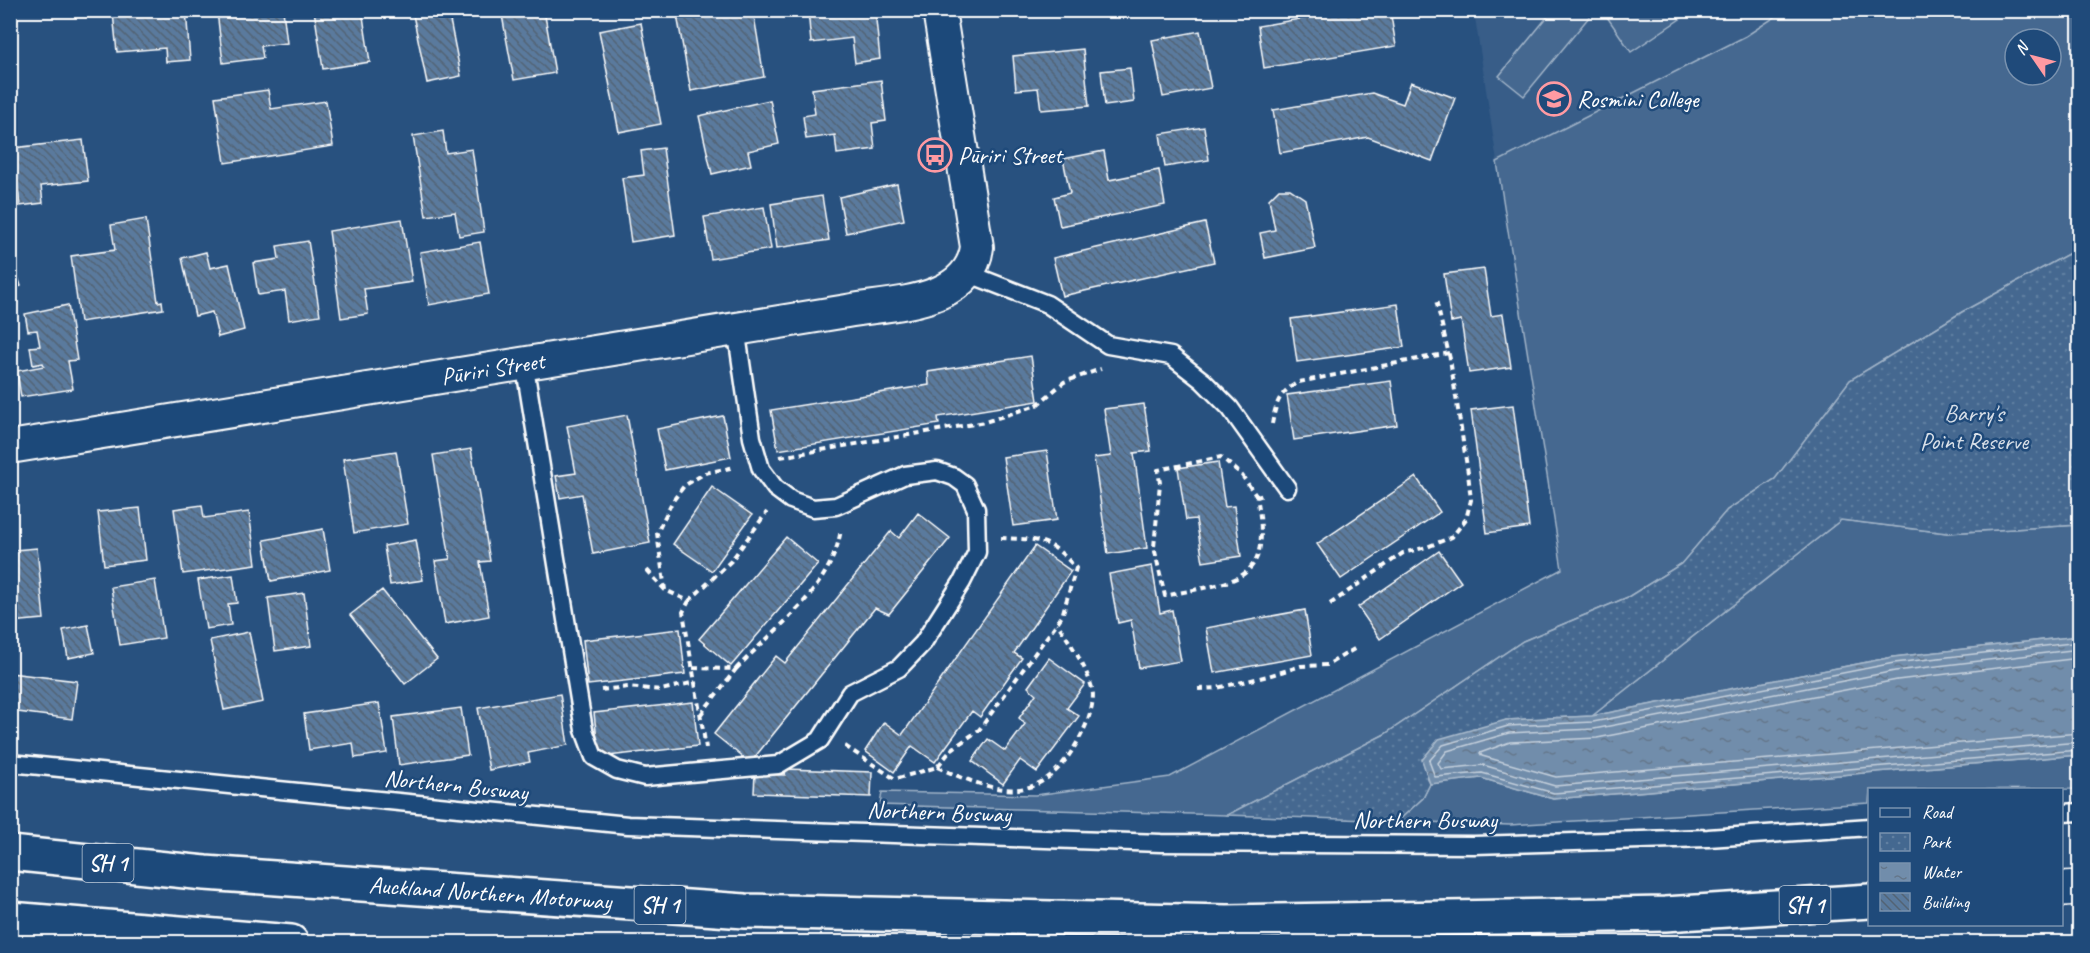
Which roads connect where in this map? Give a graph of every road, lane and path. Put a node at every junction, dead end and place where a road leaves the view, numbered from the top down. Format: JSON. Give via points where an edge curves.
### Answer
{"nodes":[{"id":1,"x":939,"y":10,"type":"edge"},
{"id":2,"x":967,"y":273,"type":"junction"},
{"id":3,"x":1436,"y":300,"type":"dead end"},
{"id":4,"x":736,"y":328,"type":"junction"},
{"id":5,"x":1449,"y":353,"type":"junction"},
{"id":6,"x":524,"y":363,"type":"junction"},
{"id":7,"x":1109,"y":370,"type":"dead end"},
{"id":8,"x":10,"y":447,"type":"edge"},
{"id":9,"x":1259,"y":447,"type":"junction"},
{"id":10,"x":759,"y":461,"type":"junction"},
{"id":11,"x":1287,"y":488,"type":"joint"},
{"id":12,"x":780,"y":492,"type":"junction"},
{"id":13,"x":1257,"y":497,"type":"junction"},
{"id":14,"x":836,"y":506,"type":"junction"},
{"id":15,"x":976,"y":537,"type":"junction"},
{"id":16,"x":647,"y":570,"type":"dead end"},
{"id":17,"x":665,"y":590,"type":"junction"},
{"id":18,"x":689,"y":601,"type":"junction"},
{"id":19,"x":1330,"y":604,"type":"dead end"},
{"id":20,"x":1057,"y":622,"type":"junction"},
{"id":21,"x":1356,"y":648,"type":"dead end"},
{"id":22,"x":693,"y":668,"type":"junction"},
{"id":23,"x":736,"y":669,"type":"junction"},
{"id":24,"x":695,"y":682,"type":"junction"},
{"id":25,"x":1198,"y":689,"type":"dead end"},
{"id":26,"x":579,"y":693,"type":"junction"},
{"id":27,"x":700,"y":715,"type":"junction"},
{"id":28,"x":825,"y":731,"type":"junction"},
{"id":29,"x":10,"y":763,"type":"edge"},
{"id":30,"x":937,"y":767,"type":"junction"},
{"id":31,"x":710,"y":770,"type":"junction"},
{"id":32,"x":2079,"y":812,"type":"edge"},
{"id":33,"x":2063,"y":813,"type":"edge"},
{"id":34,"x":1868,"y":827,"type":"edge"},
{"id":35,"x":10,"y":853,"type":"edge"},
{"id":36,"x":2079,"y":888,"type":"edge"},
{"id":37,"x":2063,"y":889,"type":"edge"},
{"id":38,"x":1868,"y":901,"type":"edge"},
{"id":39,"x":10,"y":919,"type":"edge"},
{"id":40,"x":291,"y":942,"type":"edge"}],
"edges":[{"from":1,"to":2,"type":"street","via":[[977,247]]},
{"from":2,"to":4,"type":"street","name":"Pūriri Street","via":[[950,290],[935,295]]},
{"from":2,"to":9,"type":"lane","via":[[1047,304],[1108,345],[1171,356],[1230,408]]},
{"from":3,"to":5,"type":"path"},
{"from":4,"to":6,"type":"street","name":"Pūriri Street"},
{"from":4,"to":10,"type":"lane"},
{"from":5,"to":9,"type":"path","via":[[1285,389],[1276,403],[1272,428]]},
{"from":5,"to":19,"type":"path","via":[[1471,500],[1466,519],[1452,537],[1403,553]]},
{"from":6,"to":8,"type":"street","name":"Pūriri Street"},
{"from":6,"to":26,"type":"lane"},
{"from":7,"to":10,"type":"path","via":[[1098,369],[1064,382],[1037,405],[985,422]]},
{"from":9,"to":11,"type":"lane"},
{"from":10,"to":12,"type":"lane"},
{"from":10,"to":17,"type":"path","via":[[705,473],[684,486],[672,502],[657,533]]},
{"from":11,"to":13,"type":"path"},
{"from":12,"to":14,"type":"lane","via":[[813,508]]},
{"from":12,"to":18,"type":"path","via":[[731,561]]},
{"from":13,"to":13,"type":"path","via":[[1263,526],[1261,549],[1250,570],[1238,580],[1165,596],[1154,547],[1158,470],[1221,457],[1241,474]]},
{"from":14,"to":15,"type":"lane","via":[[905,475],[937,471],[965,485],[976,508]]},
{"from":14,"to":23,"type":"path","via":[[839,539],[835,555],[817,586]]},
{"from":15,"to":20,"type":"path","via":[[1041,540],[1064,554],[1076,568]]},
{"from":15,"to":28,"type":"lane","via":[[977,552],[962,582],[923,643],[899,668],[850,693]]},
{"from":16,"to":17,"type":"path"},
{"from":17,"to":18,"type":"path"},
{"from":18,"to":22,"type":"path","via":[[683,612]]},
{"from":20,"to":30,"type":"path","via":[[979,730],[952,749]]},
{"from":20,"to":30,"type":"path","via":[[1083,663],[1093,691],[1086,728],[1066,763],[1036,786],[1008,790],[981,786]]},
{"from":21,"to":25,"type":"path","via":[[1327,664]]},
{"from":22,"to":23,"type":"path"},
{"from":22,"to":24,"type":"path"},
{"from":23,"to":27,"type":"path"},
{"from":24,"to":26,"type":"path","via":[[661,690],[628,687]]},
{"from":24,"to":27,"type":"path"},
{"from":26,"to":31,"type":"lane","via":[[584,730],[594,758],[617,770],[645,777]]},
{"from":27,"to":31,"type":"path"},
{"from":28,"to":30,"type":"path","via":[[895,779]]},
{"from":28,"to":31,"type":"lane","via":[[820,740],[778,765]]},
{"from":29,"to":34,"type":"lane","name":"Northern Busway","via":[[640,826],[1161,843],[1474,845],[1708,838]]},
{"from":32,"to":33,"type":"lane"},
{"from":35,"to":38,"type":"highway","name":"Auckland Northern Motorway","number":"SH 1","via":[[205,873],[745,911],[1227,922],[1665,914]]},
{"from":36,"to":37,"type":"highway"},
{"from":39,"to":40,"type":"highway"}]}
